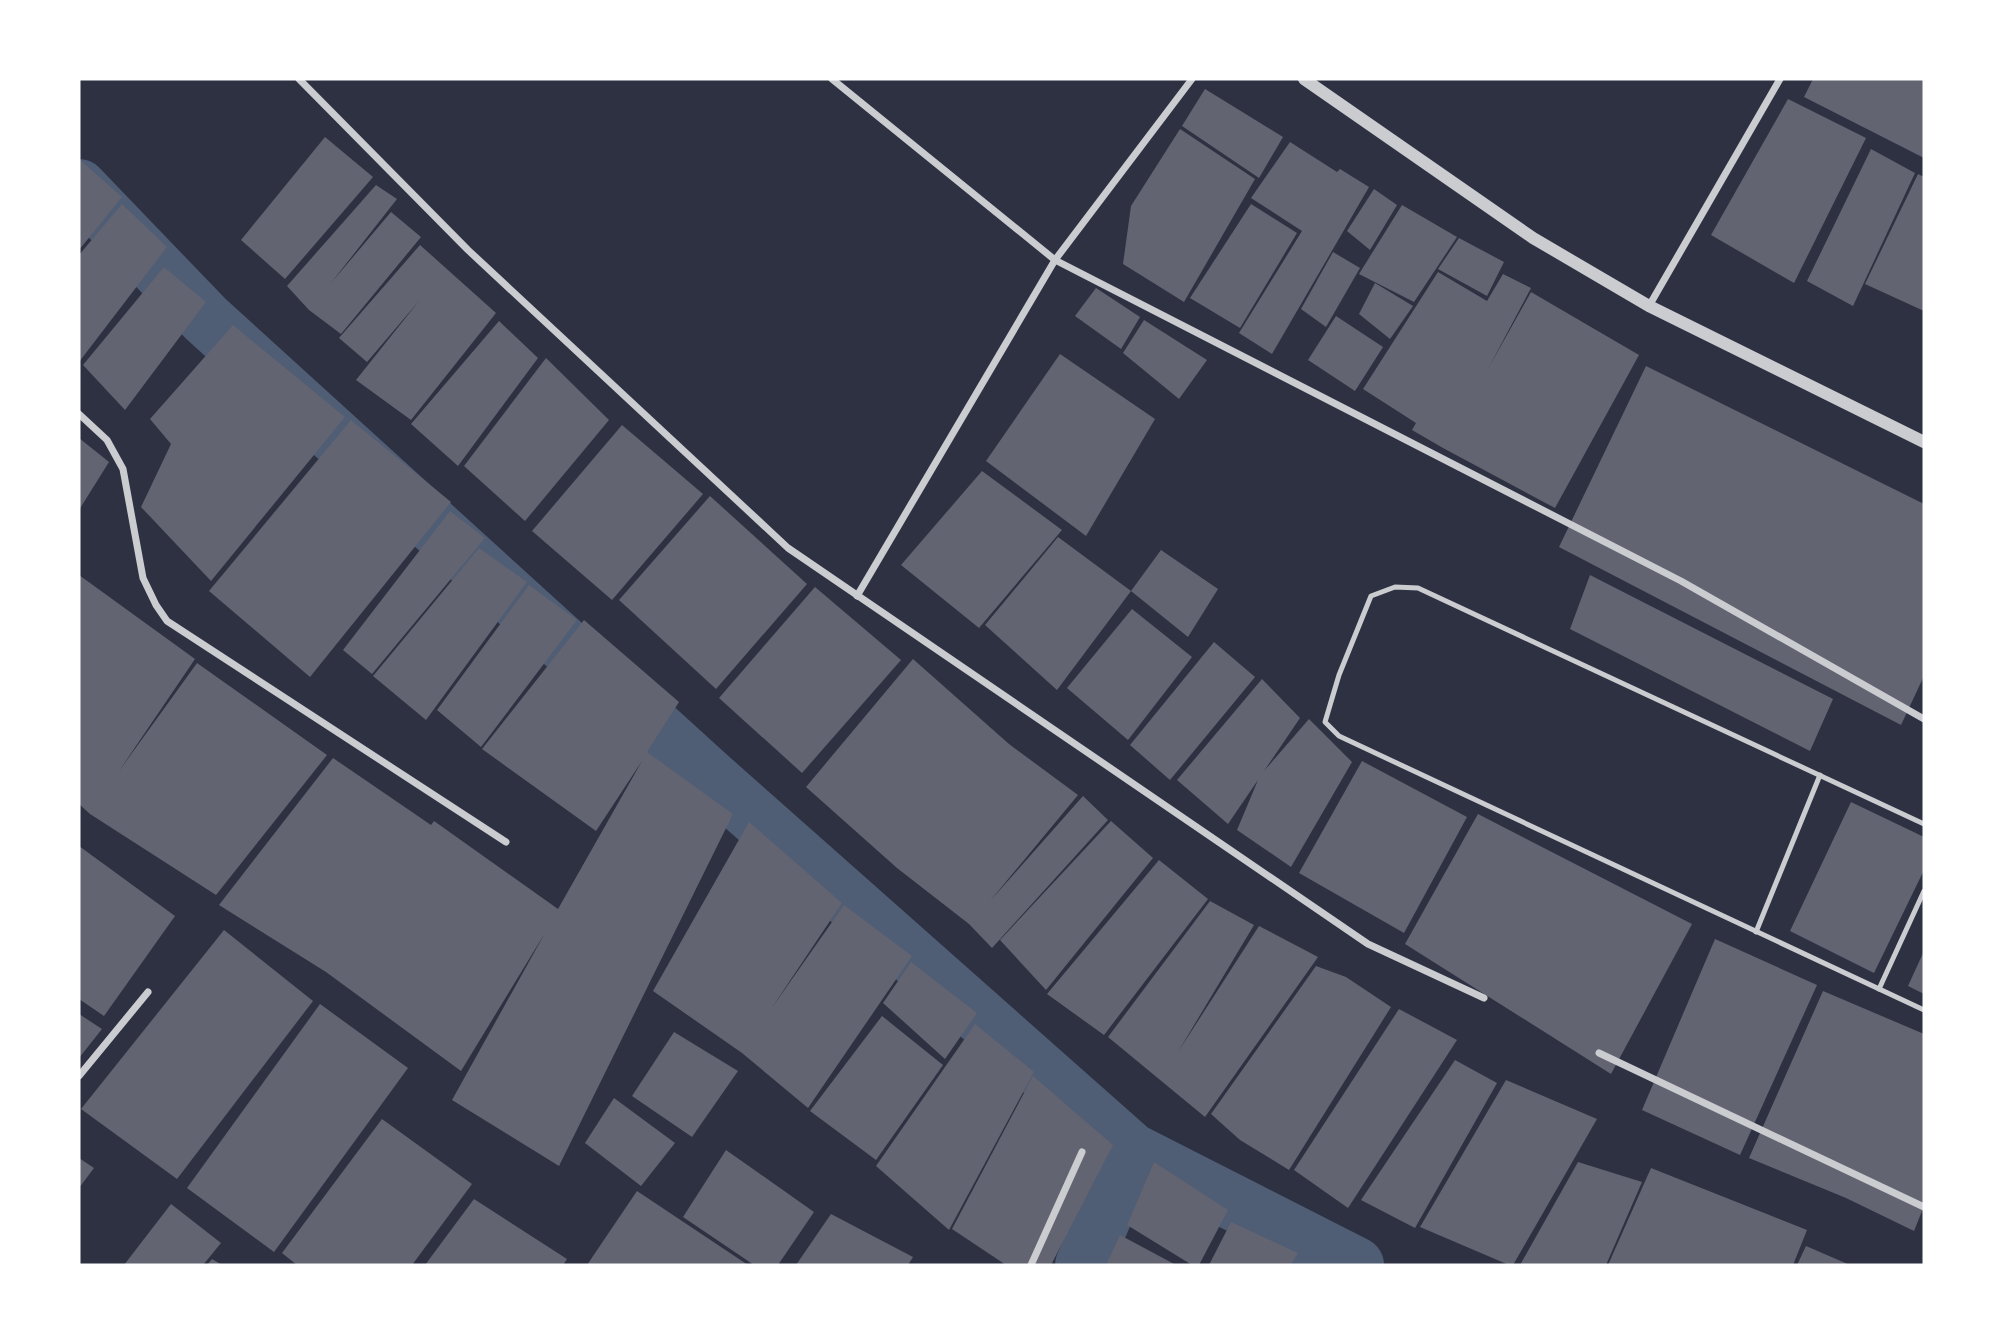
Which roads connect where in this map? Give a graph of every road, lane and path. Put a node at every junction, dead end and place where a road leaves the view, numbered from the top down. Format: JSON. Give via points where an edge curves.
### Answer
{"nodes":[{"id":1,"x":299,"y":79,"type":"edge"},
{"id":2,"x":832,"y":79,"type":"edge"},
{"id":3,"x":1192,"y":79,"type":"edge"},
{"id":4,"x":1304,"y":79,"type":"edge"},
{"id":5,"x":1780,"y":79,"type":"edge"},
{"id":6,"x":1055,"y":260,"type":"junction"},
{"id":7,"x":1649,"y":306,"type":"junction"},
{"id":8,"x":79,"y":414,"type":"edge"},
{"id":9,"x":1924,"y":442,"type":"edge"},
{"id":10,"x":857,"y":596,"type":"junction"},
{"id":11,"x":1924,"y":719,"type":"edge"},
{"id":12,"x":1820,"y":775,"type":"junction"},
{"id":13,"x":1924,"y":824,"type":"edge"},
{"id":14,"x":506,"y":842,"type":"dead end"},
{"id":15,"x":1924,"y":891,"type":"edge"},
{"id":16,"x":1756,"y":932,"type":"junction"},
{"id":17,"x":1879,"y":989,"type":"junction"},
{"id":18,"x":148,"y":992,"type":"dead end"},
{"id":19,"x":1484,"y":998,"type":"dead end"},
{"id":20,"x":1924,"y":1010,"type":"edge"},
{"id":21,"x":1599,"y":1053,"type":"dead end"},
{"id":22,"x":79,"y":1076,"type":"edge"},
{"id":23,"x":1082,"y":1152,"type":"dead end"},
{"id":24,"x":1924,"y":1207,"type":"edge"},
{"id":25,"x":1031,"y":1265,"type":"edge"}],
"edges":[{"from":1,"to":10,"type":"street","via":[[468,250],[788,548]]},
{"from":2,"to":6,"type":"street"},
{"from":3,"to":6,"type":"street"},
{"from":4,"to":7,"type":"street","via":[[1533,238]]},
{"from":5,"to":7,"type":"street"},
{"from":6,"to":10,"type":"street"},
{"from":6,"to":11,"type":"street","via":[[1681,581]]},
{"from":7,"to":9,"type":"street"},
{"from":8,"to":14,"type":"street","via":[[107,440],[123,469],[143,578],[167,621]]},
{"from":10,"to":19,"type":"street","via":[[1368,944]]},
{"from":12,"to":13,"type":"lane"},
{"from":12,"to":16,"type":"lane"},
{"from":12,"to":16,"type":"lane","via":[[1418,588],[1395,587],[1371,596],[1343,664],[1325,722],[1339,736]]},
{"from":15,"to":17,"type":"lane"},
{"from":16,"to":17,"type":"lane"},
{"from":17,"to":20,"type":"lane"},
{"from":18,"to":22,"type":"street"},
{"from":21,"to":24,"type":"street"},
{"from":23,"to":25,"type":"street"}]}
